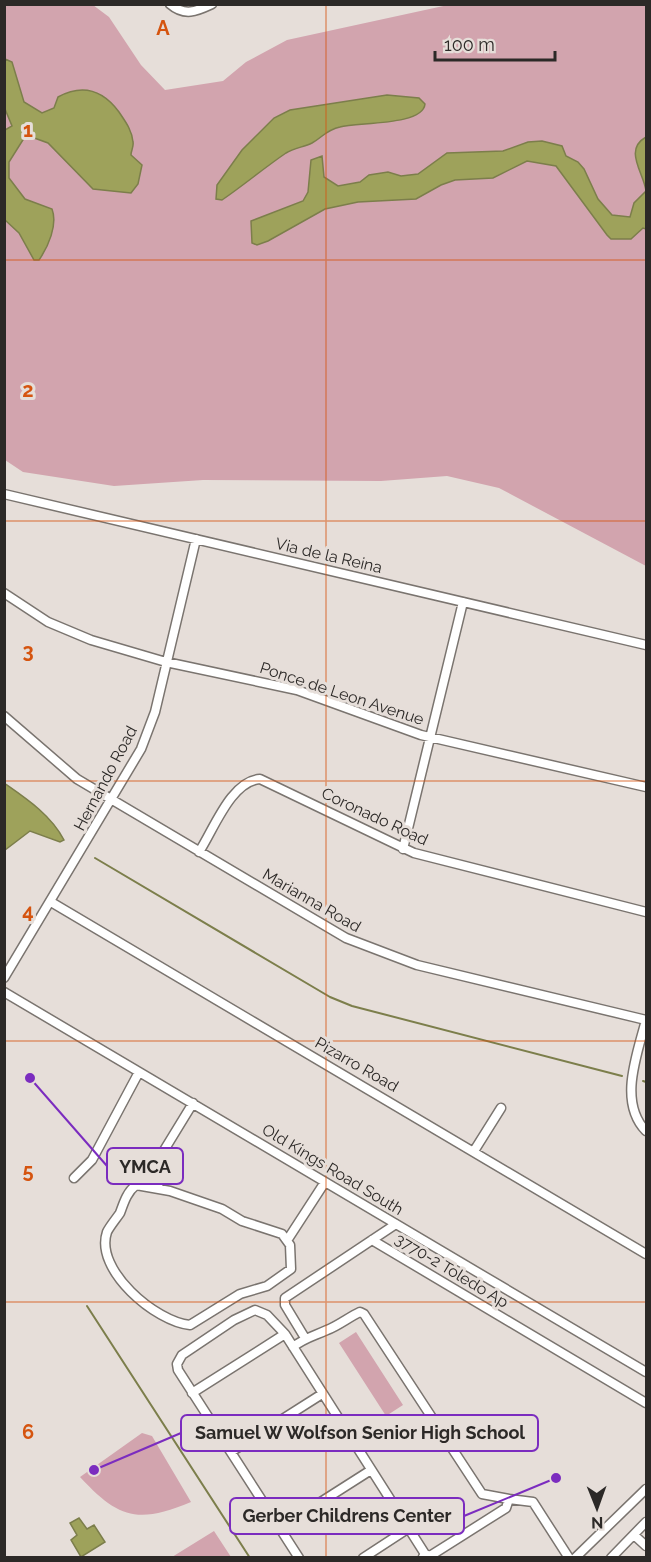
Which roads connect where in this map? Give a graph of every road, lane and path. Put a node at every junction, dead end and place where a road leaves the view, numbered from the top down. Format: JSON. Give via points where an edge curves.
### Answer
{"nodes":[{"id":1,"x":170,"y":4,"type":"edge"},
{"id":2,"x":212,"y":4,"type":"edge"},
{"id":3,"x":4,"y":494,"type":"edge"},
{"id":4,"x":196,"y":539,"type":"junction"},
{"id":5,"x":4,"y":593,"type":"edge"},
{"id":6,"x":463,"y":602,"type":"junction"},
{"id":7,"x":646,"y":645,"type":"edge"},
{"id":8,"x":166,"y":662,"type":"junction"},
{"id":9,"x":4,"y":716,"type":"edge"},
{"id":10,"x":430,"y":737,"type":"junction"},
{"id":11,"x":646,"y":787,"type":"edge"},
{"id":12,"x":111,"y":800,"type":"junction"},
{"id":13,"x":403,"y":849,"type":"junction"},
{"id":14,"x":199,"y":852,"type":"junction"},
{"id":15,"x":51,"y":902,"type":"junction"},
{"id":16,"x":646,"y":912,"type":"edge"},
{"id":17,"x":4,"y":978,"type":"edge"},
{"id":18,"x":4,"y":992,"type":"edge"},
{"id":19,"x":646,"y":1020,"type":"edge"},
{"id":20,"x":139,"y":1072,"type":"junction"},
{"id":21,"x":193,"y":1103,"type":"junction"},
{"id":22,"x":501,"y":1108,"type":"dead end"},
{"id":23,"x":646,"y":1131,"type":"edge"},
{"id":24,"x":474,"y":1151,"type":"junction"},
{"id":25,"x":74,"y":1178,"type":"dead end"},
{"id":26,"x":325,"y":1182,"type":"junction"},
{"id":27,"x":158,"y":1188,"type":"junction"},
{"id":28,"x":396,"y":1224,"type":"junction"},
{"id":29,"x":288,"y":1239,"type":"junction"},
{"id":30,"x":372,"y":1240,"type":"junction"},
{"id":31,"x":646,"y":1254,"type":"edge"},
{"id":32,"x":285,"y":1334,"type":"junction"},
{"id":33,"x":305,"y":1338,"type":"junction"},
{"id":34,"x":293,"y":1347,"type":"junction"},
{"id":35,"x":646,"y":1372,"type":"edge"},
{"id":36,"x":192,"y":1393,"type":"junction"},
{"id":37,"x":322,"y":1394,"type":"junction"},
{"id":38,"x":646,"y":1403,"type":"edge"},
{"id":39,"x":231,"y":1452,"type":"junction"},
{"id":40,"x":371,"y":1470,"type":"junction"},
{"id":41,"x":646,"y":1489,"type":"edge"},
{"id":42,"x":509,"y":1499,"type":"junction"},
{"id":43,"x":646,"y":1522,"type":"edge"},
{"id":44,"x":280,"y":1528,"type":"junction"},
{"id":45,"x":409,"y":1528,"type":"junction"},
{"id":46,"x":634,"y":1535,"type":"junction"},
{"id":47,"x":646,"y":1546,"type":"edge"},
{"id":48,"x":424,"y":1556,"type":"edge"},
{"id":49,"x":299,"y":1557,"type":"edge"},
{"id":50,"x":363,"y":1557,"type":"edge"},
{"id":51,"x":569,"y":1557,"type":"edge"},
{"id":52,"x":575,"y":1557,"type":"edge"},
{"id":53,"x":611,"y":1557,"type":"edge"}],
"edges":[{"from":1,"to":2,"type":"street","via":[[176,10],[190,13]]},
{"from":3,"to":4,"type":"street","name":"Via de la Reina"},
{"from":4,"to":6,"type":"street","name":"Via de la Reina"},
{"from":4,"to":8,"type":"street","name":"Hernando Road"},
{"from":5,"to":8,"type":"street","name":"Ponce de Leon Avenue","via":[[68,632]]},
{"from":6,"to":7,"type":"street","name":"Via de la Reina"},
{"from":6,"to":10,"type":"street"},
{"from":8,"to":10,"type":"street","name":"Ponce de Leon Avenue","via":[[297,690]]},
{"from":8,"to":12,"type":"street","name":"Hernando Road","via":[[144,741]]},
{"from":9,"to":12,"type":"street","name":"Marianna Road","via":[[77,779]]},
{"from":10,"to":11,"type":"street","name":"Ponce de Leon Avenue"},
{"from":10,"to":13,"type":"street"},
{"from":12,"to":14,"type":"street","name":"Marianna Road"},
{"from":12,"to":15,"type":"street","name":"Hernando Road"},
{"from":13,"to":14,"type":"street","name":"Coronado Road","via":[[260,779],[247,781],[236,791]]},
{"from":13,"to":16,"type":"street","name":"Coronado Road"},
{"from":14,"to":19,"type":"street","name":"Marianna Road","via":[[323,926],[381,953]]},
{"from":15,"to":17,"type":"street","name":"Hernando Road"},
{"from":15,"to":24,"type":"street","name":"Pizarro Road"},
{"from":18,"to":20,"type":"street","name":"Old Kings Road South"},
{"from":19,"to":23,"type":"street","via":[[631,1093],[634,1114]]},
{"from":20,"to":21,"type":"street","name":"Old Kings Road South"},
{"from":20,"to":25,"type":"street","via":[[92,1160]]},
{"from":21,"to":26,"type":"street","name":"Old Kings Road South"},
{"from":21,"to":27,"type":"street","via":[[163,1152]]},
{"from":22,"to":24,"type":"street"},
{"from":24,"to":31,"type":"street","name":"Pizarro Road"},
{"from":26,"to":28,"type":"street","name":"Old Kings Road South"},
{"from":26,"to":29,"type":"street"},
{"from":27,"to":29,"type":"street","via":[[222,1209]]},
{"from":27,"to":29,"type":"street","via":[[136,1185],[128,1191],[106,1240],[113,1267],[138,1300],[165,1318],[190,1325],[240,1294],[286,1275],[291,1269]]},
{"from":28,"to":30,"type":"street"},
{"from":28,"to":35,"type":"street","name":"Old Kings Road South"},
{"from":30,"to":33,"type":"street","name":"3770-2 Toledo Ap","via":[[285,1298],[285,1305]]},
{"from":30,"to":38,"type":"street","name":"3770-2 Toledo Ap"},
{"from":32,"to":34,"type":"street"},
{"from":32,"to":36,"type":"street"},
{"from":32,"to":36,"type":"street","via":[[267,1315],[255,1310],[246,1314],[182,1355],[178,1370]]},
{"from":33,"to":34,"type":"street"},
{"from":33,"to":42,"type":"street","via":[[360,1312],[364,1314],[482,1494]]},
{"from":34,"to":37,"type":"street"},
{"from":36,"to":39,"type":"street"},
{"from":37,"to":39,"type":"street"},
{"from":37,"to":40,"type":"street"},
{"from":39,"to":44,"type":"street"},
{"from":40,"to":44,"type":"street"},
{"from":40,"to":45,"type":"street"},
{"from":41,"to":52,"type":"street"},
{"from":42,"to":48,"type":"street","via":[[506,1508]]},
{"from":42,"to":51,"type":"street","via":[[533,1502]]},
{"from":43,"to":46,"type":"street"},
{"from":44,"to":49,"type":"street"},
{"from":45,"to":48,"type":"street"},
{"from":45,"to":50,"type":"street"},
{"from":46,"to":47,"type":"street"},
{"from":46,"to":53,"type":"street"}]}
